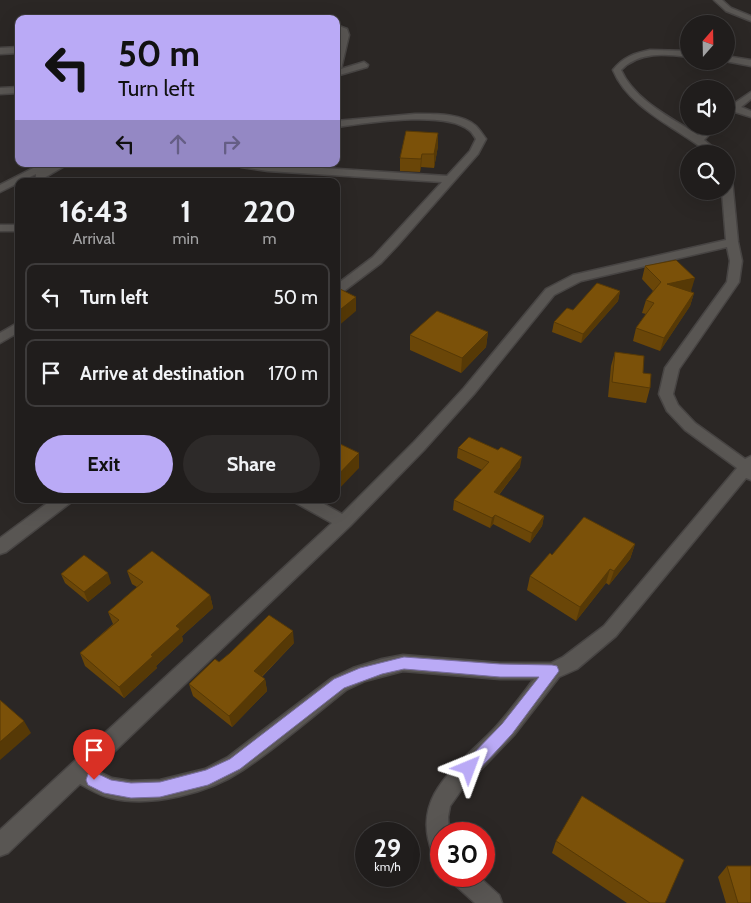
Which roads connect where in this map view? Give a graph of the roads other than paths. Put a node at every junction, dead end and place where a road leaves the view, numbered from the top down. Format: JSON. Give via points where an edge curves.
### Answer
{"nodes":[{"id":1,"x":718,"y":0,"type":"edge"},
{"id":2,"x":751,"y":19,"type":"edge"},
{"id":3,"x":340,"y":29,"type":"edge"},
{"id":4,"x":15,"y":50,"type":"edge"},
{"id":5,"x":0,"y":51,"type":"edge"},
{"id":6,"x":680,"y":54,"type":"edge"},
{"id":7,"x":340,"y":56,"type":"edge"},
{"id":8,"x":735,"y":60,"type":"edge"},
{"id":9,"x":751,"y":63,"type":"edge"},
{"id":10,"x":364,"y":65,"type":"dead end"},
{"id":11,"x":340,"y":71,"type":"edge"},
{"id":12,"x":15,"y":90,"type":"edge"},
{"id":13,"x":0,"y":91,"type":"edge"},
{"id":14,"x":751,"y":95,"type":"edge"},
{"id":15,"x":735,"y":107,"type":"edge"},
{"id":16,"x":735,"y":112,"type":"edge"},
{"id":17,"x":751,"y":114,"type":"edge"},
{"id":18,"x":340,"y":124,"type":"edge"},
{"id":19,"x":704,"y":135,"type":"edge"},
{"id":20,"x":699,"y":140,"type":"junction"},
{"id":21,"x":705,"y":145,"type":"edge"},
{"id":22,"x":42,"y":167,"type":"edge"},
{"id":23,"x":57,"y":167,"type":"edge"},
{"id":24,"x":256,"y":167,"type":"edge"},
{"id":25,"x":21,"y":178,"type":"edge"},
{"id":26,"x":36,"y":178,"type":"edge"},
{"id":27,"x":449,"y":179,"type":"junction"},
{"id":28,"x":15,"y":181,"type":"edge"},
{"id":29,"x":0,"y":189,"type":"edge"},
{"id":30,"x":15,"y":189,"type":"edge"},
{"id":31,"x":0,"y":197,"type":"edge"},
{"id":32,"x":729,"y":200,"type":"edge"},
{"id":33,"x":0,"y":228,"type":"edge"},
{"id":34,"x":15,"y":228,"type":"edge"},
{"id":35,"x":732,"y":242,"type":"junction"},
{"id":36,"x":340,"y":288,"type":"edge"},
{"id":37,"x":749,"y":468,"type":"edge"},
{"id":38,"x":59,"y":503,"type":"edge"},
{"id":39,"x":309,"y":503,"type":"edge"},
{"id":40,"x":344,"y":522,"type":"junction"},
{"id":41,"x":0,"y":547,"type":"edge"},
{"id":42,"x":552,"y":671,"type":"junction"},
{"id":43,"x":78,"y":772,"type":"junction"},
{"id":44,"x":438,"y":822,"type":"edge"},
{"id":45,"x":0,"y":845,"type":"edge"},
{"id":46,"x":474,"y":887,"type":"edge"},
{"id":47,"x":491,"y":903,"type":"edge"}],
"edges":[{"from":1,"to":2,"type":"street","via":[[723,7]]},
{"from":3,"to":7,"type":"street","via":[[345,35]]},
{"from":4,"to":5,"type":"street"},
{"from":6,"to":20,"type":"street","via":[[640,56],[628,60],[616,70],[630,92]]},
{"from":8,"to":9,"type":"street"},
{"from":10,"to":11,"type":"street"},
{"from":12,"to":13,"type":"street"},
{"from":14,"to":15,"type":"street"},
{"from":16,"to":17,"type":"street"},
{"from":18,"to":27,"type":"street","via":[[429,116],[470,127],[479,133],[481,139]]},
{"from":19,"to":20,"type":"street"},
{"from":20,"to":21,"type":"street"},
{"from":22,"to":25,"type":"street"},
{"from":23,"to":26,"type":"street"},
{"from":24,"to":27,"type":"street"},
{"from":27,"to":36,"type":"street","via":[[394,244]]},
{"from":28,"to":29,"type":"street"},
{"from":30,"to":31,"type":"street"},
{"from":32,"to":35,"type":"street"},
{"from":33,"to":34,"type":"street"},
{"from":35,"to":37,"type":"street","via":[[736,261],[733,282],[672,368],[666,396],[681,418]]},
{"from":35,"to":40,"type":"street","via":[[577,278],[550,292],[469,391]]},
{"from":37,"to":42,"type":"street","via":[[610,631],[570,663]]},
{"from":38,"to":41,"type":"street"},
{"from":39,"to":40,"type":"street"},
{"from":40,"to":43,"type":"street"},
{"from":42,"to":43,"type":"street","via":[[500,671],[404,663],[382,667],[339,684],[235,764],[208,778],[160,790],[131,791],[110,788]]},
{"from":42,"to":44,"type":"street","via":[[507,729],[442,800]]},
{"from":43,"to":45,"type":"street"},
{"from":46,"to":47,"type":"street"}]}
